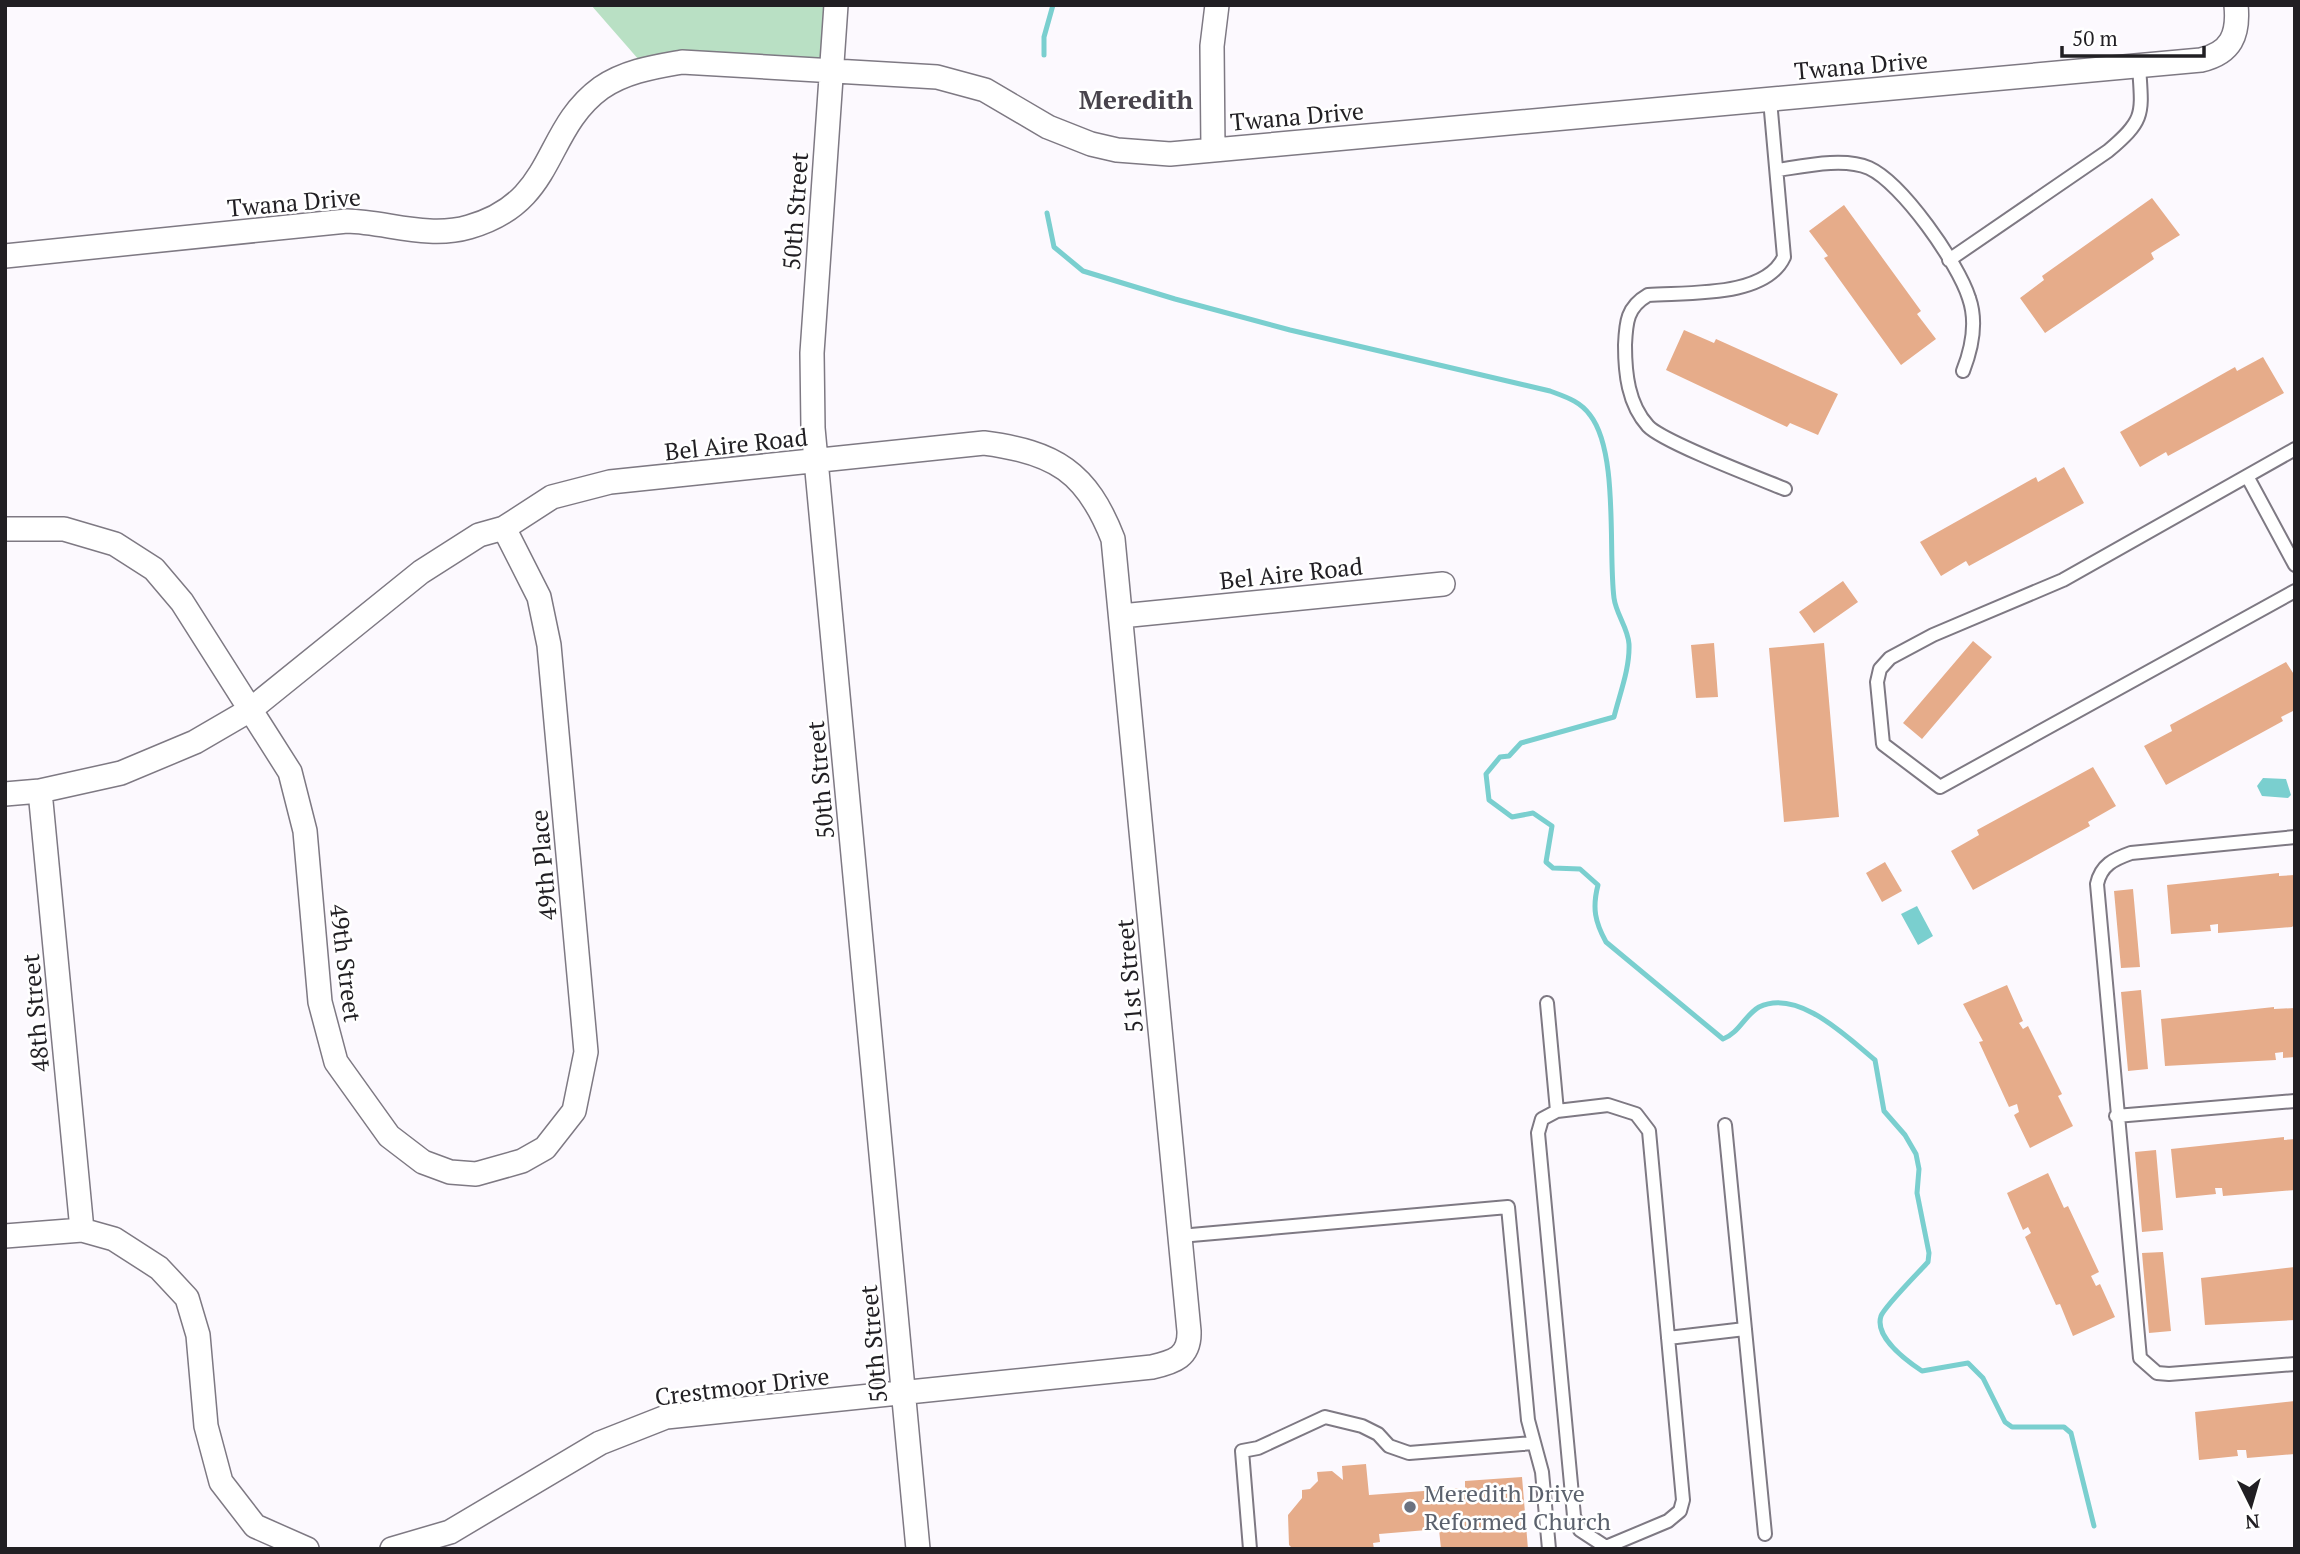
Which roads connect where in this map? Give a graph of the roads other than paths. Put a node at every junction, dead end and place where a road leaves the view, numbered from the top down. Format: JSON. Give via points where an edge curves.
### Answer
{"nodes":[{"id":1,"x":836,"y":5,"type":"edge"},
{"id":2,"x":1217,"y":5,"type":"edge"},
{"id":3,"x":2237,"y":13,"type":"edge"},
{"id":4,"x":2139,"y":66,"type":"junction"},
{"id":5,"x":831,"y":69,"type":"junction"},
{"id":6,"x":1770,"y":100,"type":"junction"},
{"id":7,"x":1213,"y":150,"type":"junction"},
{"id":8,"x":1779,"y":170,"type":"junction"},
{"id":9,"x":5,"y":256,"type":"edge"},
{"id":10,"x":1949,"y":260,"type":"junction"},
{"id":11,"x":1963,"y":371,"type":"dead end"},
{"id":12,"x":2295,"y":449,"type":"edge"},
{"id":13,"x":816,"y":461,"type":"junction"},
{"id":14,"x":2247,"y":476,"type":"junction"},
{"id":15,"x":1785,"y":489,"type":"dead end"},
{"id":16,"x":504,"y":528,"type":"junction"},
{"id":17,"x":5,"y":529,"type":"edge"},
{"id":18,"x":2295,"y":565,"type":"edge"},
{"id":19,"x":1443,"y":584,"type":"dead end"},
{"id":20,"x":2295,"y":591,"type":"edge"},
{"id":21,"x":1121,"y":617,"type":"junction"},
{"id":22,"x":250,"y":710,"type":"junction"},
{"id":23,"x":40,"y":791,"type":"junction"},
{"id":24,"x":5,"y":794,"type":"edge"},
{"id":25,"x":2295,"y":837,"type":"edge"},
{"id":26,"x":1547,"y":1003,"type":"dead end"},
{"id":27,"x":2295,"y":1101,"type":"edge"},
{"id":28,"x":1557,"y":1111,"type":"junction"},
{"id":29,"x":2116,"y":1116,"type":"junction"},
{"id":30,"x":1725,"y":1125,"type":"dead end"},
{"id":31,"x":503,"y":1168,"type":"joint"},
{"id":32,"x":82,"y":1230,"type":"junction"},
{"id":33,"x":5,"y":1236,"type":"edge"},
{"id":34,"x":1180,"y":1236,"type":"junction"},
{"id":35,"x":1745,"y":1329,"type":"junction"},
{"id":36,"x":1189,"y":1331,"type":"joint"},
{"id":37,"x":1668,"y":1338,"type":"junction"},
{"id":38,"x":2295,"y":1364,"type":"edge"},
{"id":39,"x":904,"y":1393,"type":"junction"},
{"id":40,"x":1534,"y":1443,"type":"junction"},
{"id":41,"x":1765,"y":1534,"type":"dead end"},
{"id":42,"x":1606,"y":1548,"type":"edge"},
{"id":43,"x":307,"y":1549,"type":"edge"},
{"id":44,"x":392,"y":1549,"type":"edge"},
{"id":45,"x":918,"y":1549,"type":"edge"},
{"id":46,"x":1250,"y":1549,"type":"edge"},
{"id":47,"x":1549,"y":1549,"type":"edge"}],
"edges":[{"from":1,"to":5,"type":"street","name":"50th Street"},
{"from":2,"to":7,"type":"street","via":[[1211,58]]},
{"from":3,"to":4,"type":"street","name":"Twana Drive","via":[[2236,34],[2216,57]]},
{"from":4,"to":6,"type":"street","name":"Twana Drive"},
{"from":4,"to":10,"type":"lane","via":[[2142,104],[2140,119],[2131,131]]},
{"from":5,"to":7,"type":"street","name":"Twana Drive","via":[[937,77],[985,90],[1048,127],[1117,150],[1170,154]]},
{"from":5,"to":9,"type":"street","name":"Twana Drive","via":[[682,62],[624,75],[583,104],[532,188],[493,218],[468,228],[419,231],[347,221]]},
{"from":5,"to":13,"type":"street","name":"50th Street","via":[[812,353]]},
{"from":6,"to":7,"type":"street","name":"Twana Drive"},
{"from":6,"to":8,"type":"lane"},
{"from":8,"to":10,"type":"lane","via":[[1834,164],[1866,167],[1901,193]]},
{"from":8,"to":15,"type":"lane","via":[[1784,257],[1773,274],[1758,283],[1733,288],[1648,295],[1639,300],[1626,320],[1625,362],[1632,399],[1649,428]]},
{"from":10,"to":11,"type":"lane","via":[[1969,298],[1972,317]]},
{"from":12,"to":14,"type":"lane"},
{"from":13,"to":16,"type":"street","name":"Bel Aire Road","via":[[610,482],[552,497]]},
{"from":13,"to":21,"type":"street","name":"Bel Aire Road","via":[[984,443],[1045,456],[1076,476],[1100,505],[1113,539]]},
{"from":13,"to":39,"type":"street","name":"50th Street"},
{"from":14,"to":18,"type":"lane"},
{"from":14,"to":20,"type":"lane","via":[[2063,580],[1890,658],[1880,669],[1877,682],[1883,744],[1940,787]]},
{"from":16,"to":22,"type":"street","name":"Bel Aire Road","via":[[479,535],[421,572]]},
{"from":16,"to":31,"type":"street","name":"49th Place","via":[[539,597],[549,645],[586,1052],[574,1111],[545,1148]]},
{"from":17,"to":22,"type":"street","name":"49th Street","via":[[64,529],[115,544],[154,569],[183,602]]},
{"from":19,"to":21,"type":"street","name":"Bel Aire Road"},
{"from":21,"to":34,"type":"street","name":"51st Street"},
{"from":22,"to":23,"type":"street","name":"Bel Aire Road","via":[[195,742],[121,773]]},
{"from":22,"to":31,"type":"street","name":"49th Street","via":[[290,772],[300,803],[320,1002],[336,1062],[389,1136],[423,1162],[450,1172],[476,1174]]},
{"from":23,"to":24,"type":"street","name":"Bel Aire Road"},
{"from":23,"to":32,"type":"street","name":"48th Street"},
{"from":25,"to":29,"type":"lane","via":[[2150,849],[2114,859],[2099,874]]},
{"from":26,"to":28,"type":"lane"},
{"from":27,"to":29,"type":"lane"},
{"from":28,"to":37,"type":"lane","via":[[1608,1105],[1625,1108],[1643,1120],[1649,1131]]},
{"from":28,"to":42,"type":"lane","via":[[1542,1119],[1538,1133],[1574,1516],[1580,1530]]},
{"from":29,"to":38,"type":"lane","via":[[2140,1359],[2157,1373],[2169,1374]]},
{"from":30,"to":35,"type":"lane"},
{"from":32,"to":33,"type":"street"},
{"from":32,"to":43,"type":"street","via":[[114,1239],[159,1268],[187,1298],[198,1335],[206,1426],[221,1482],[255,1527]]},
{"from":34,"to":36,"type":"street","name":"51st Street"},
{"from":34,"to":40,"type":"lane","via":[[1508,1206]]},
{"from":35,"to":37,"type":"lane"},
{"from":35,"to":41,"type":"lane"},
{"from":36,"to":39,"type":"street","name":"Crestmoor Drive","via":[[1186,1352],[1166,1364]]},
{"from":37,"to":42,"type":"lane","via":[[1683,1500],[1680,1511],[1668,1521]]},
{"from":39,"to":44,"type":"street","name":"Crestmoor Drive","via":[[666,1417],[600,1443],[450,1532]]},
{"from":39,"to":45,"type":"street","name":"50th Street"},
{"from":40,"to":46,"type":"lane","via":[[1409,1453],[1389,1446],[1362,1426],[1325,1417],[1242,1451]]},
{"from":40,"to":47,"type":"lane","via":[[1542,1472]]}]}
